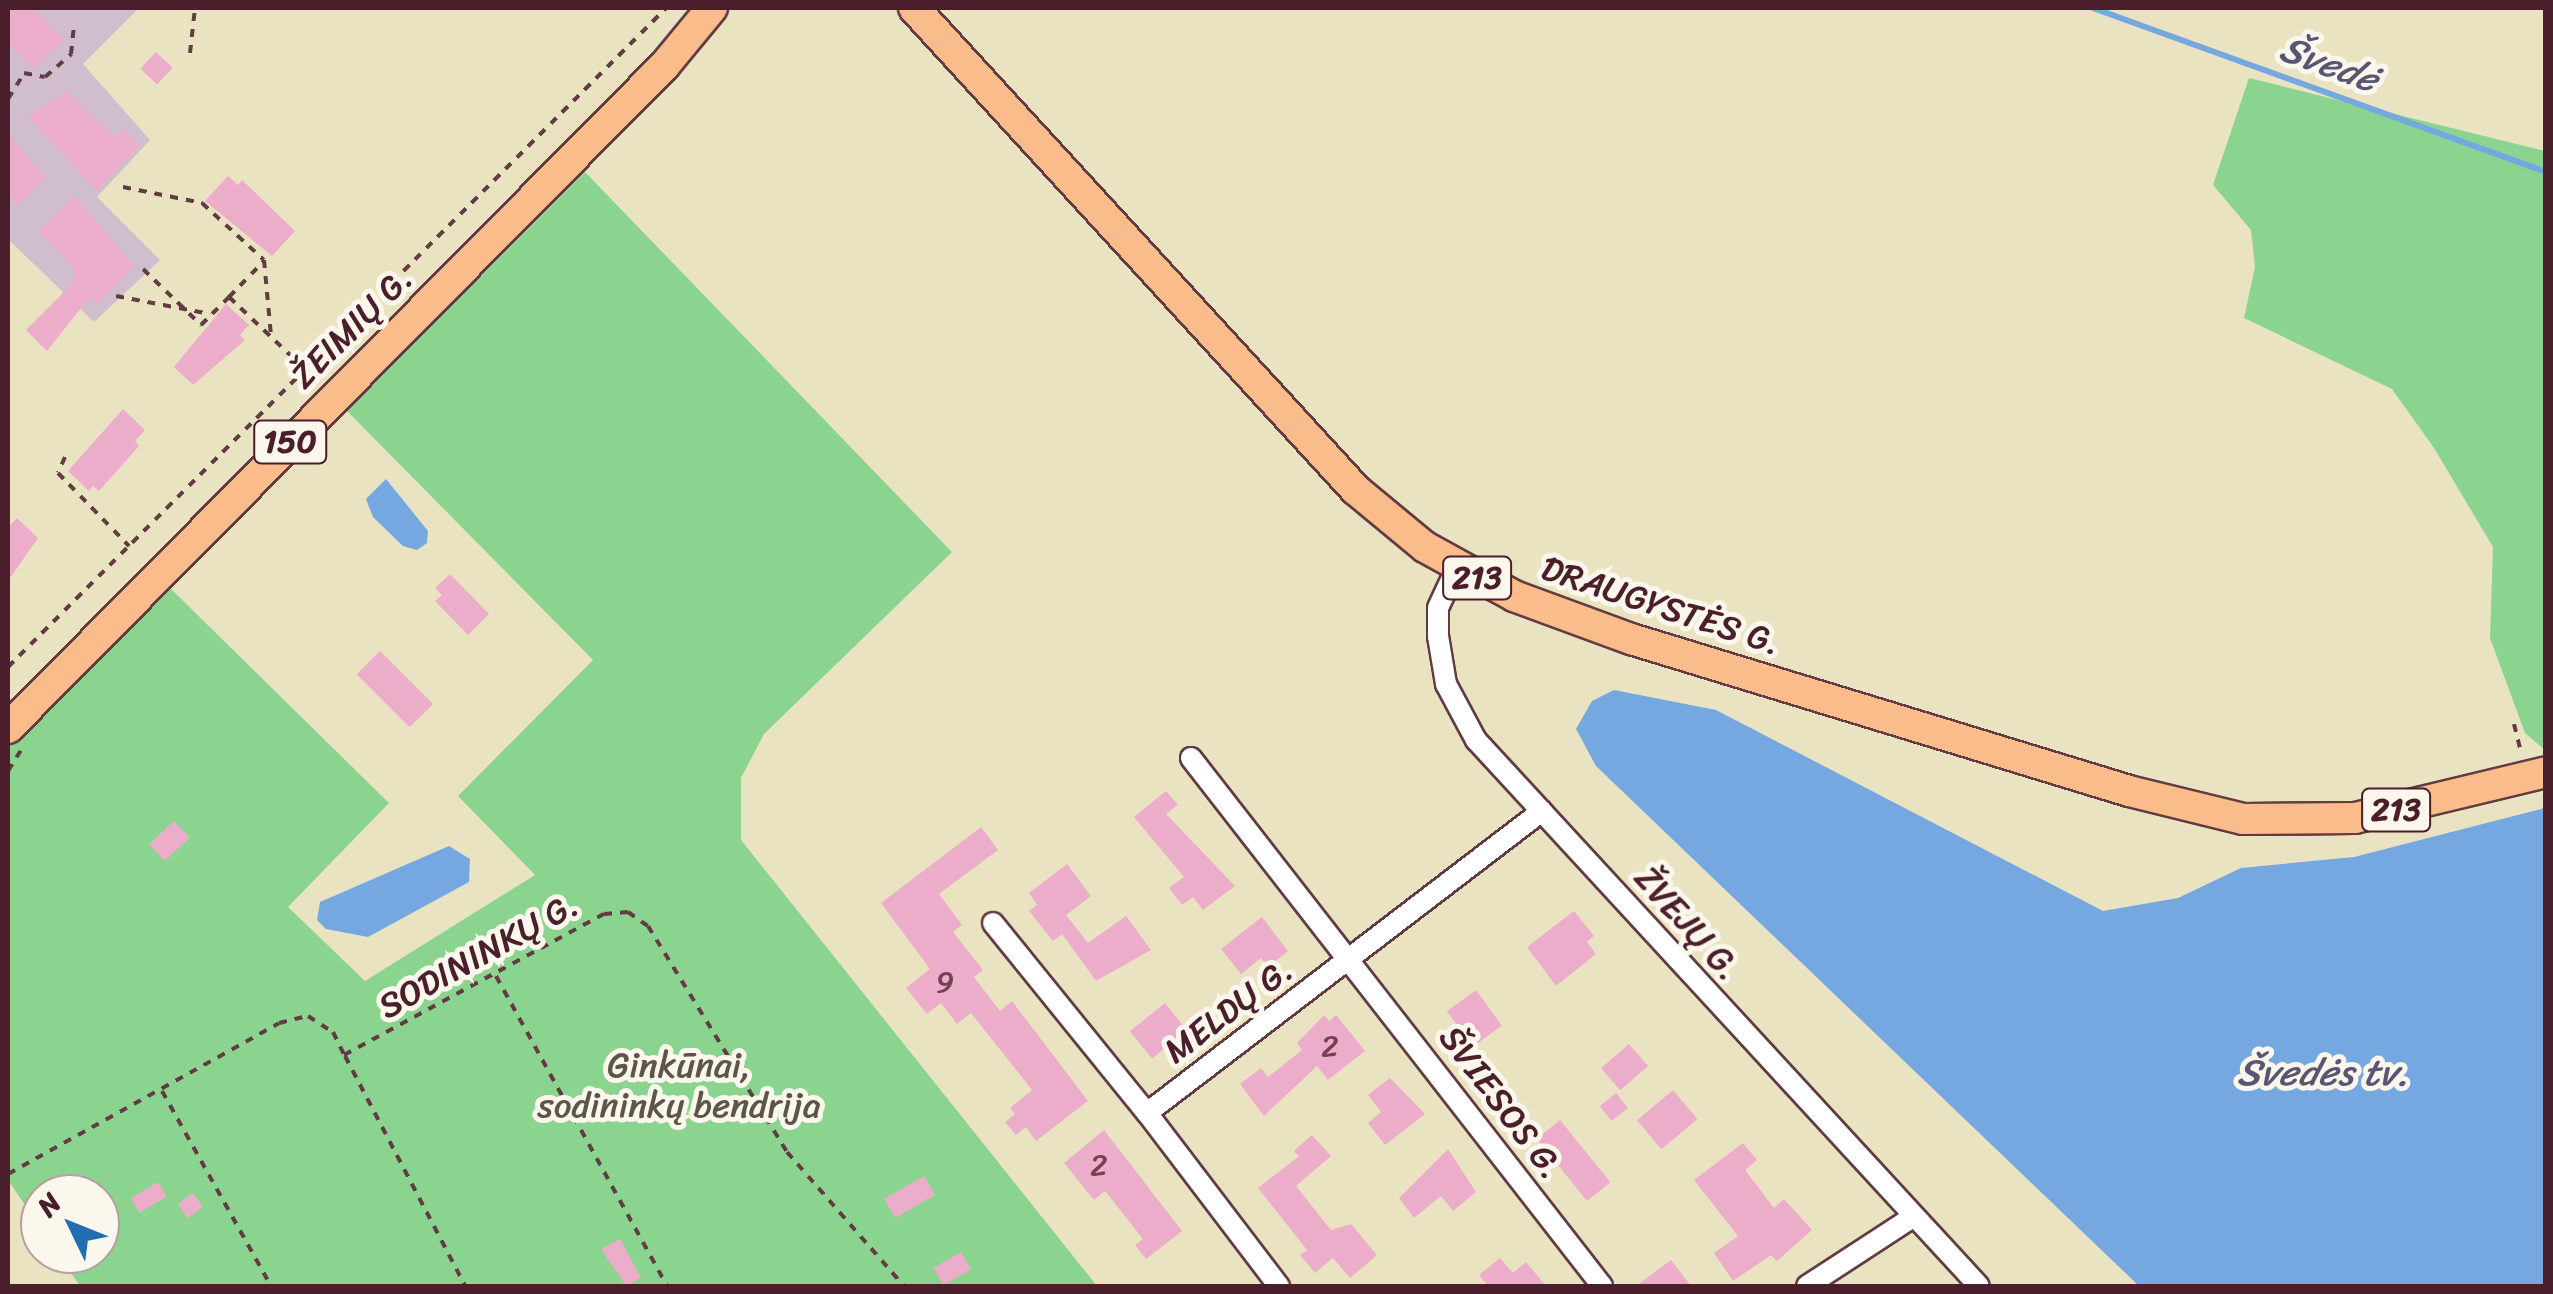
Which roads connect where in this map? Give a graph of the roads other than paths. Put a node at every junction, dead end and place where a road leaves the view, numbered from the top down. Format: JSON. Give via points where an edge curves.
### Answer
{"nodes":[{"id":1,"x":712,"y":8,"type":"edge"},
{"id":2,"x":738,"y":8,"type":"edge"},
{"id":3,"x":914,"y":8,"type":"edge"},
{"id":4,"x":664,"y":65,"type":"junction"},
{"id":5,"x":1456,"y":567,"type":"junction"},
{"id":6,"x":8,"y":728,"type":"edge"},
{"id":7,"x":1191,"y":758,"type":"dead end"},
{"id":8,"x":2546,"y":772,"type":"edge"},
{"id":9,"x":1542,"y":811,"type":"junction"},
{"id":10,"x":993,"y":923,"type":"dead end"},
{"id":11,"x":1351,"y":957,"type":"junction"},
{"id":12,"x":1146,"y":1113,"type":"junction"},
{"id":13,"x":1912,"y":1217,"type":"junction"},
{"id":14,"x":1279,"y":1286,"type":"edge"},
{"id":15,"x":1602,"y":1286,"type":"edge"},
{"id":16,"x":1807,"y":1286,"type":"edge"},
{"id":17,"x":1978,"y":1286,"type":"edge"}],
"edges":[{"from":1,"to":4,"type":"main road","name":"ŽEIMIŲ G."},
{"from":2,"to":4,"type":"main road","name":"ŽEIMIŲ G."},
{"from":3,"to":5,"type":"main road","name":"DRAUGYSTĖS G.","number":"213","via":[[1342,476]]},
{"from":4,"to":6,"type":"main road","name":"ŽEIMIŲ G.","number":"150"},
{"from":5,"to":8,"type":"main road","name":"DRAUGYSTĖS G.","number":"213","via":[[1514,596],[1631,638],[2129,791],[2242,819],[2354,818]]},
{"from":5,"to":9,"type":"street","name":"ŽVEJŲ G.","via":[[1438,608],[1446,684],[1476,740]]},
{"from":7,"to":11,"type":"street","name":"ŠVIESOS G."},
{"from":9,"to":11,"type":"street","name":"MELDŲ G."},
{"from":9,"to":13,"type":"street","name":"ŽVEJŲ G."},
{"from":10,"to":12,"type":"street","name":"MELDŲ G."},
{"from":11,"to":12,"type":"street","name":"MELDŲ G."},
{"from":11,"to":15,"type":"street","name":"ŠVIESOS G."},
{"from":12,"to":14,"type":"street"},
{"from":13,"to":16,"type":"street"},
{"from":13,"to":17,"type":"street","name":"ŽVEJŲ G."}]}
